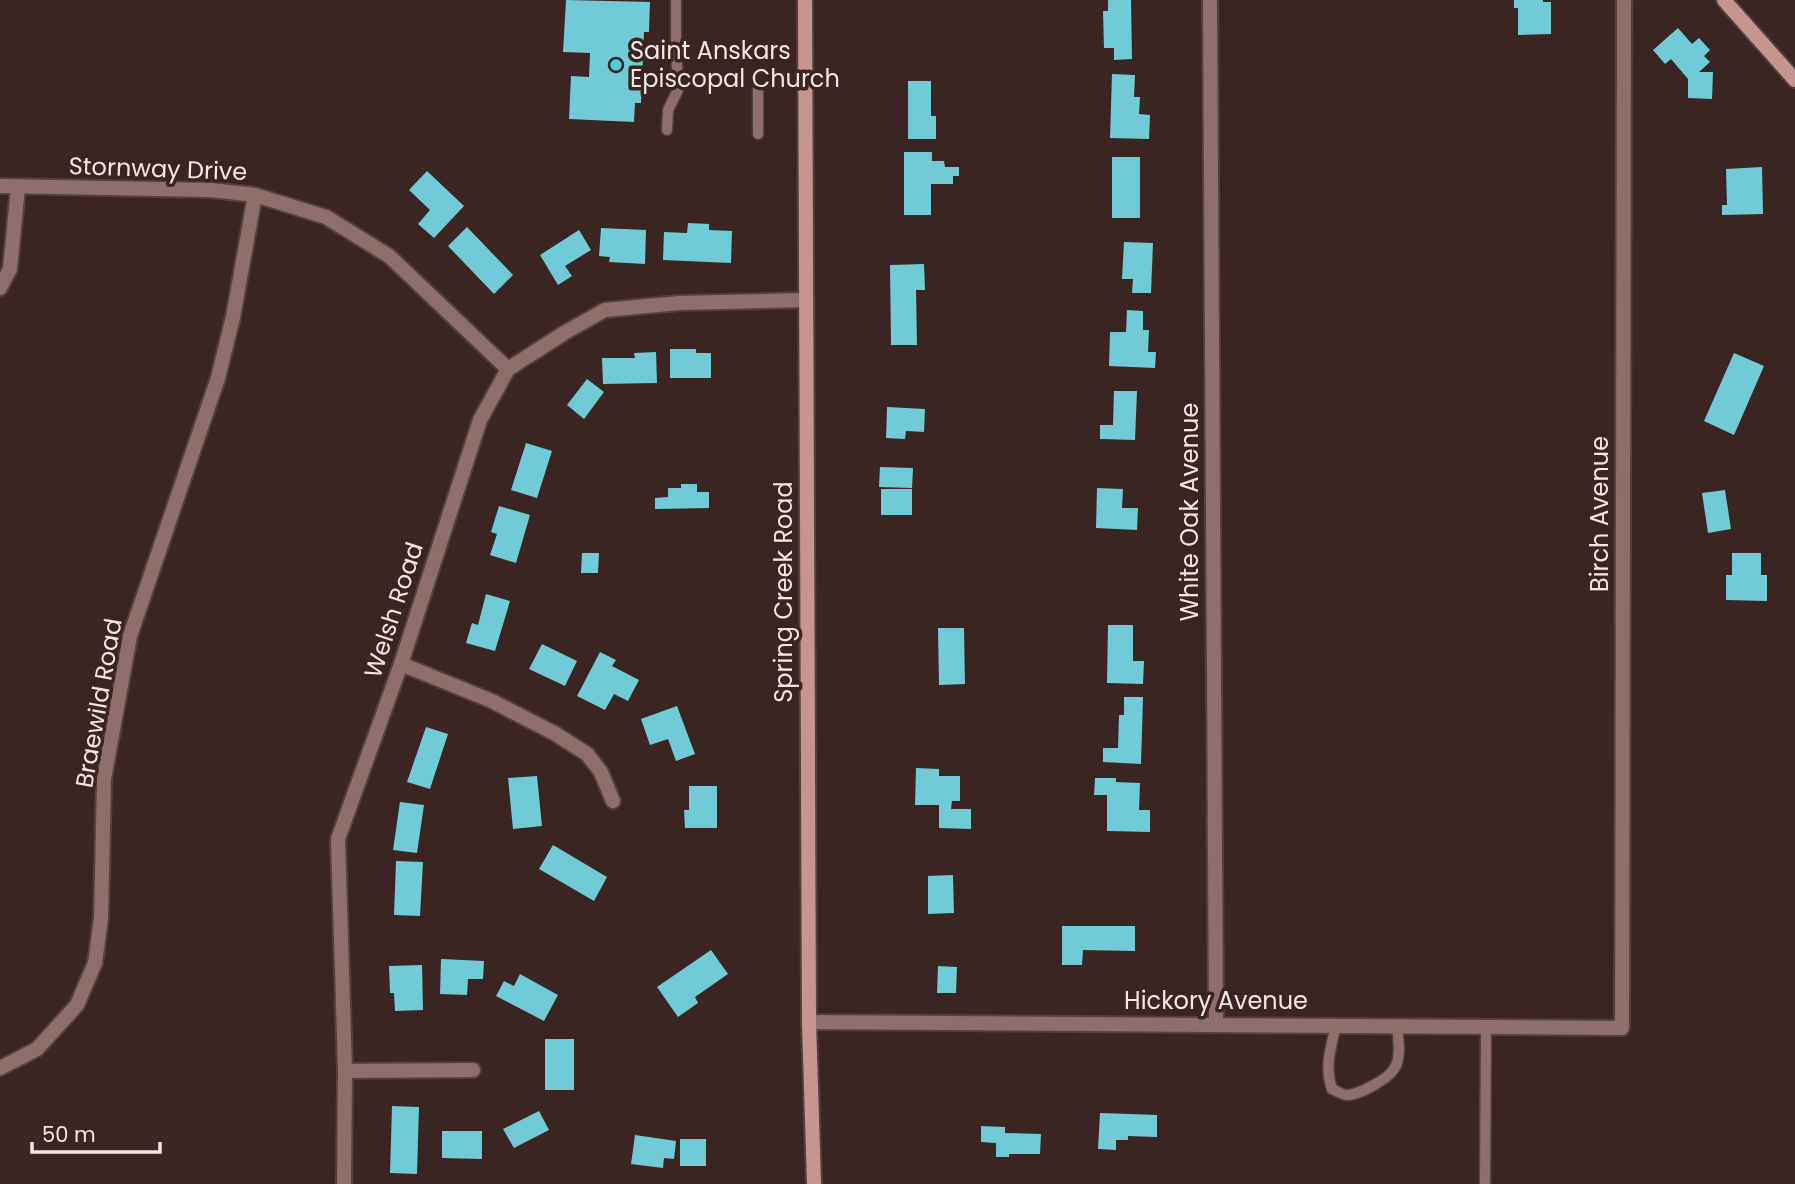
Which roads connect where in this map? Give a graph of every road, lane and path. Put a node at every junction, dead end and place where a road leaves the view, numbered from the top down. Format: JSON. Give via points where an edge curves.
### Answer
{"nodes":[{"id":1,"x":676,"y":0,"type":"edge"},
{"id":2,"x":805,"y":0,"type":"edge"},
{"id":3,"x":1210,"y":0,"type":"edge"},
{"id":4,"x":1624,"y":0,"type":"edge"},
{"id":5,"x":1724,"y":0,"type":"edge"},
{"id":6,"x":1792,"y":72,"type":"edge"},
{"id":7,"x":758,"y":90,"type":"dead end"},
{"id":8,"x":667,"y":130,"type":"dead end"},
{"id":9,"x":758,"y":134,"type":"dead end"},
{"id":10,"x":0,"y":186,"type":"edge"},
{"id":11,"x":18,"y":187,"type":"junction"},
{"id":12,"x":255,"y":195,"type":"junction"},
{"id":13,"x":0,"y":288,"type":"edge"},
{"id":14,"x":805,"y":300,"type":"junction"},
{"id":15,"x":508,"y":369,"type":"junction"},
{"id":16,"x":401,"y":664,"type":"junction"},
{"id":17,"x":613,"y":801,"type":"dead end"},
{"id":18,"x":809,"y":1021,"type":"junction"},
{"id":19,"x":1216,"y":1024,"type":"junction"},
{"id":20,"x":1336,"y":1025,"type":"junction"},
{"id":21,"x":1397,"y":1026,"type":"junction"},
{"id":22,"x":1486,"y":1027,"type":"junction"},
{"id":23,"x":1622,"y":1028,"type":"joint"},
{"id":24,"x":0,"y":1068,"type":"edge"},
{"id":25,"x":473,"y":1070,"type":"dead end"},
{"id":26,"x":345,"y":1071,"type":"junction"},
{"id":27,"x":344,"y":1184,"type":"edge"},
{"id":28,"x":814,"y":1184,"type":"edge"},
{"id":29,"x":1485,"y":1184,"type":"edge"}],
"edges":[{"from":1,"to":8,"type":"lane","via":[[678,90],[668,110]]},
{"from":2,"to":14,"type":"main road","name":"Spring Creek Road"},
{"from":3,"to":19,"type":"street","name":"White Oak Avenue"},
{"from":4,"to":23,"type":"street","name":"Birch Avenue"},
{"from":5,"to":6,"type":"main road"},
{"from":7,"to":9,"type":"lane"},
{"from":10,"to":11,"type":"street","name":"Stornway Drive"},
{"from":11,"to":12,"type":"street","name":"Stornway Drive","via":[[211,190]]},
{"from":11,"to":13,"type":"street","via":[[10,269]]},
{"from":12,"to":15,"type":"street","name":"Stornway Drive","via":[[326,217],[389,256]]},
{"from":12,"to":24,"type":"street","name":"Braewild Road","via":[[218,378],[130,636],[104,779],[101,918],[95,963],[77,1004],[37,1049]]},
{"from":14,"to":15,"type":"street","name":"Welsh Road","via":[[605,310]]},
{"from":14,"to":18,"type":"main road","name":"Spring Creek Road"},
{"from":15,"to":16,"type":"street","name":"Welsh Road","via":[[480,420]]},
{"from":16,"to":17,"type":"street","via":[[492,701],[587,754],[601,772]]},
{"from":16,"to":26,"type":"street","name":"Welsh Road","via":[[338,839]]},
{"from":18,"to":19,"type":"street","name":"Hickory Avenue"},
{"from":18,"to":28,"type":"main road","name":"Spring Creek Road"},
{"from":19,"to":20,"type":"street","name":"Hickory Avenue"},
{"from":20,"to":21,"type":"street","name":"Hickory Avenue"},
{"from":20,"to":21,"type":"lane","via":[[1327,1075],[1332,1089],[1345,1096],[1374,1086],[1394,1069],[1399,1052]]},
{"from":21,"to":22,"type":"street","name":"Hickory Avenue"},
{"from":22,"to":23,"type":"street","name":"Hickory Avenue"},
{"from":22,"to":29,"type":"lane"},
{"from":25,"to":26,"type":"street"},
{"from":26,"to":27,"type":"street","name":"Welsh Road"}]}
